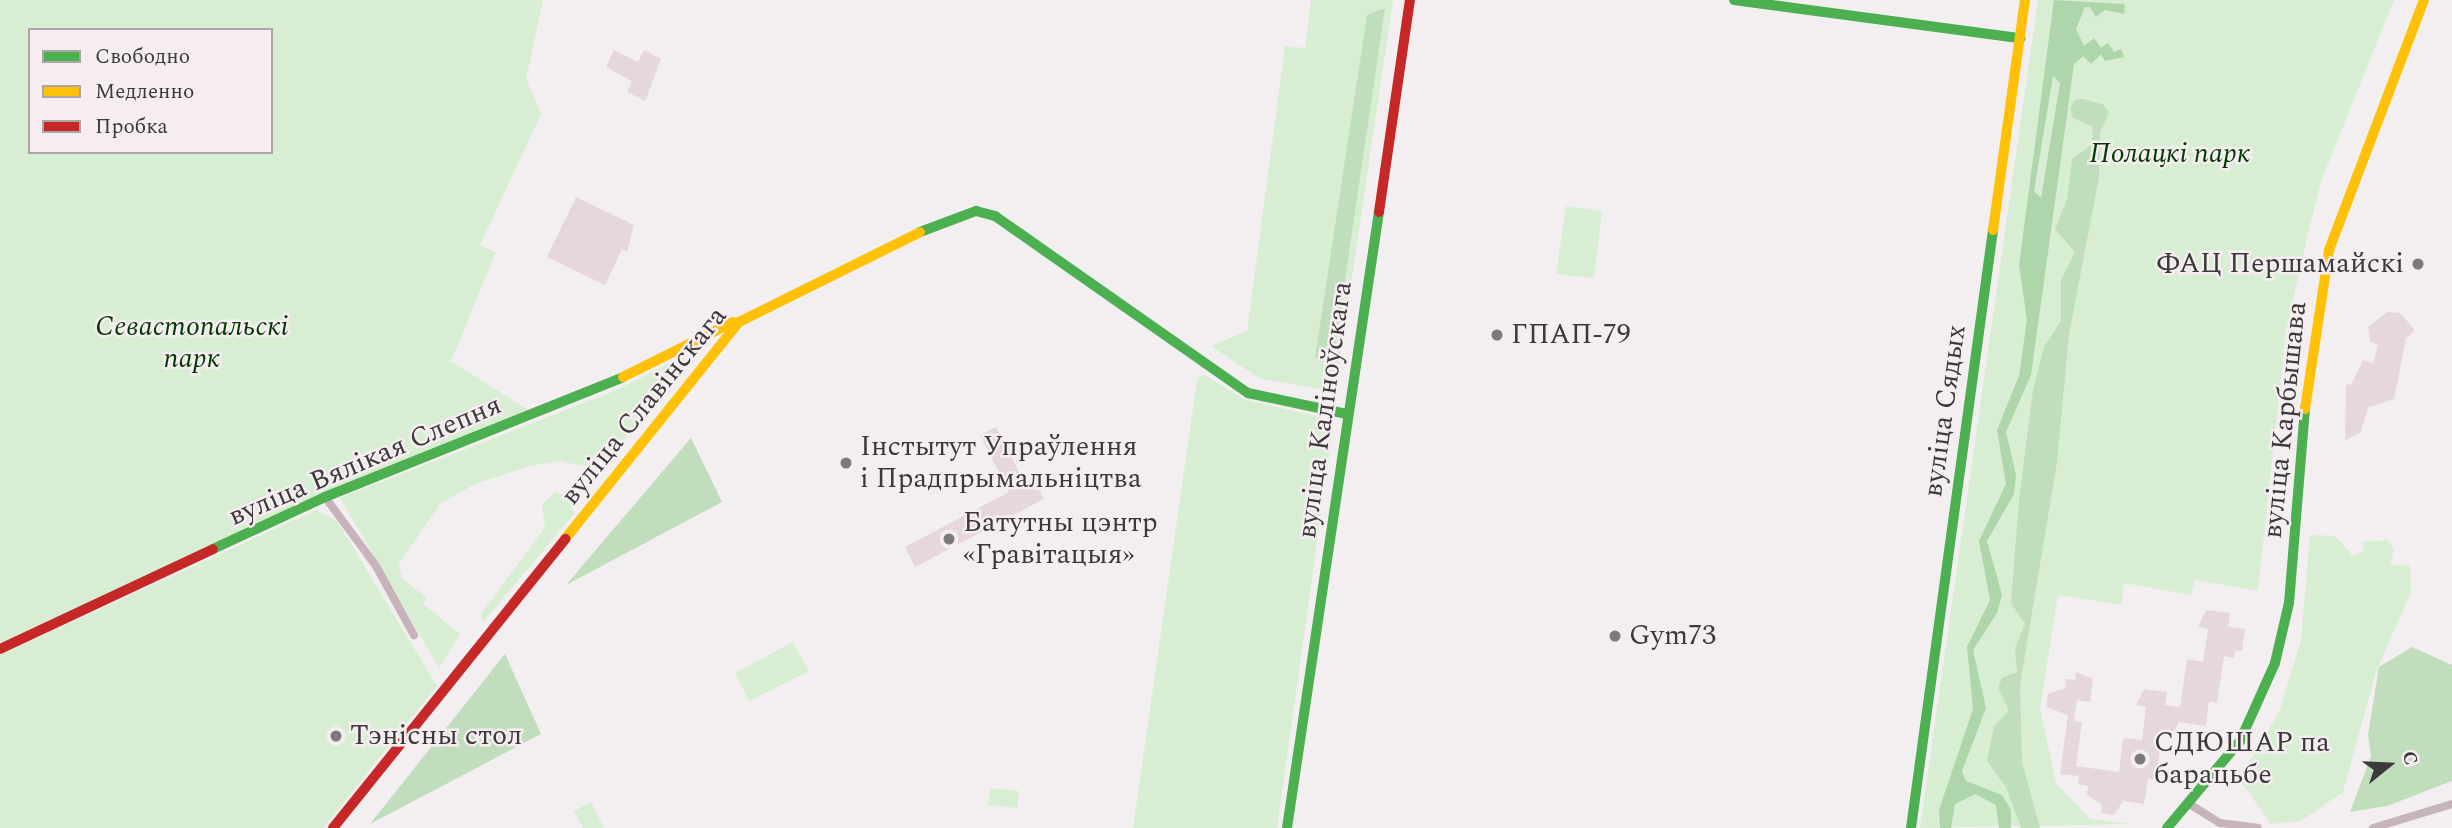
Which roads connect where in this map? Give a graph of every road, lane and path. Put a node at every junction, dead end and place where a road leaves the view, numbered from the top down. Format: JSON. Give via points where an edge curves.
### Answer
{"nodes":[{"id":1,"x":1410,"y":0,"type":"edge"},
{"id":2,"x":1734,"y":0,"type":"edge"},
{"id":3,"x":2025,"y":0,"type":"edge"},
{"id":4,"x":2424,"y":0,"type":"edge"},
{"id":5,"x":2020,"y":38,"type":"junction"},
{"id":6,"x":748,"y":314,"type":"junction"},
{"id":7,"x":690,"y":347,"type":"junction"},
{"id":8,"x":706,"y":361,"type":"junction"},
{"id":9,"x":1347,"y":414,"type":"junction"},
{"id":10,"x":325,"y":497,"type":"junction"},
{"id":11,"x":414,"y":635,"type":"dead end"},
{"id":12,"x":0,"y":649,"type":"edge"},
{"id":13,"x":2452,"y":804,"type":"edge"},
{"id":14,"x":2191,"y":805,"type":"junction"},
{"id":15,"x":333,"y":828,"type":"edge"},
{"id":16,"x":1287,"y":828,"type":"edge"},
{"id":17,"x":1911,"y":828,"type":"edge"},
{"id":18,"x":2167,"y":828,"type":"edge"},
{"id":19,"x":2258,"y":828,"type":"edge"},
{"id":20,"x":2373,"y":828,"type":"edge"}],
"edges":[{"from":1,"to":9,"type":"street","name":"вуліца Каліноўскага"},
{"from":2,"to":5,"type":"street"},
{"from":3,"to":5,"type":"street","name":"вуліца Сядых"},
{"from":4,"to":14,"type":"street","name":"вуліца Карбышава","via":[[2358,162],[2329,250],[2302,429],[2289,603],[2275,663],[2240,741]]},
{"from":5,"to":17,"type":"street","name":"вуліца Сядых"},
{"from":6,"to":7,"type":"street","name":"вуліца Вялікая Слепня"},
{"from":6,"to":8,"type":"street","name":"вуліца Славінскага"},
{"from":6,"to":9,"type":"street","name":"вуліца Славінскага","via":[[949,218],[985,212],[1241,389],[1267,401]]},
{"from":7,"to":8,"type":"street"},
{"from":7,"to":10,"type":"street","name":"вуліца Вялікая Слепня","via":[[592,393]]},
{"from":8,"to":15,"type":"street","name":"вуліца Славінскага"},
{"from":9,"to":16,"type":"street","name":"вуліца Каліноўскага"},
{"from":10,"to":11,"type":"street","via":[[376,566]]},
{"from":10,"to":12,"type":"street","name":"вуліца Вялікая Слепня"},
{"from":13,"to":20,"type":"street"},
{"from":14,"to":18,"type":"street","name":"вуліца Карбышава"},
{"from":14,"to":19,"type":"street","via":[[2220,823]]}]}
